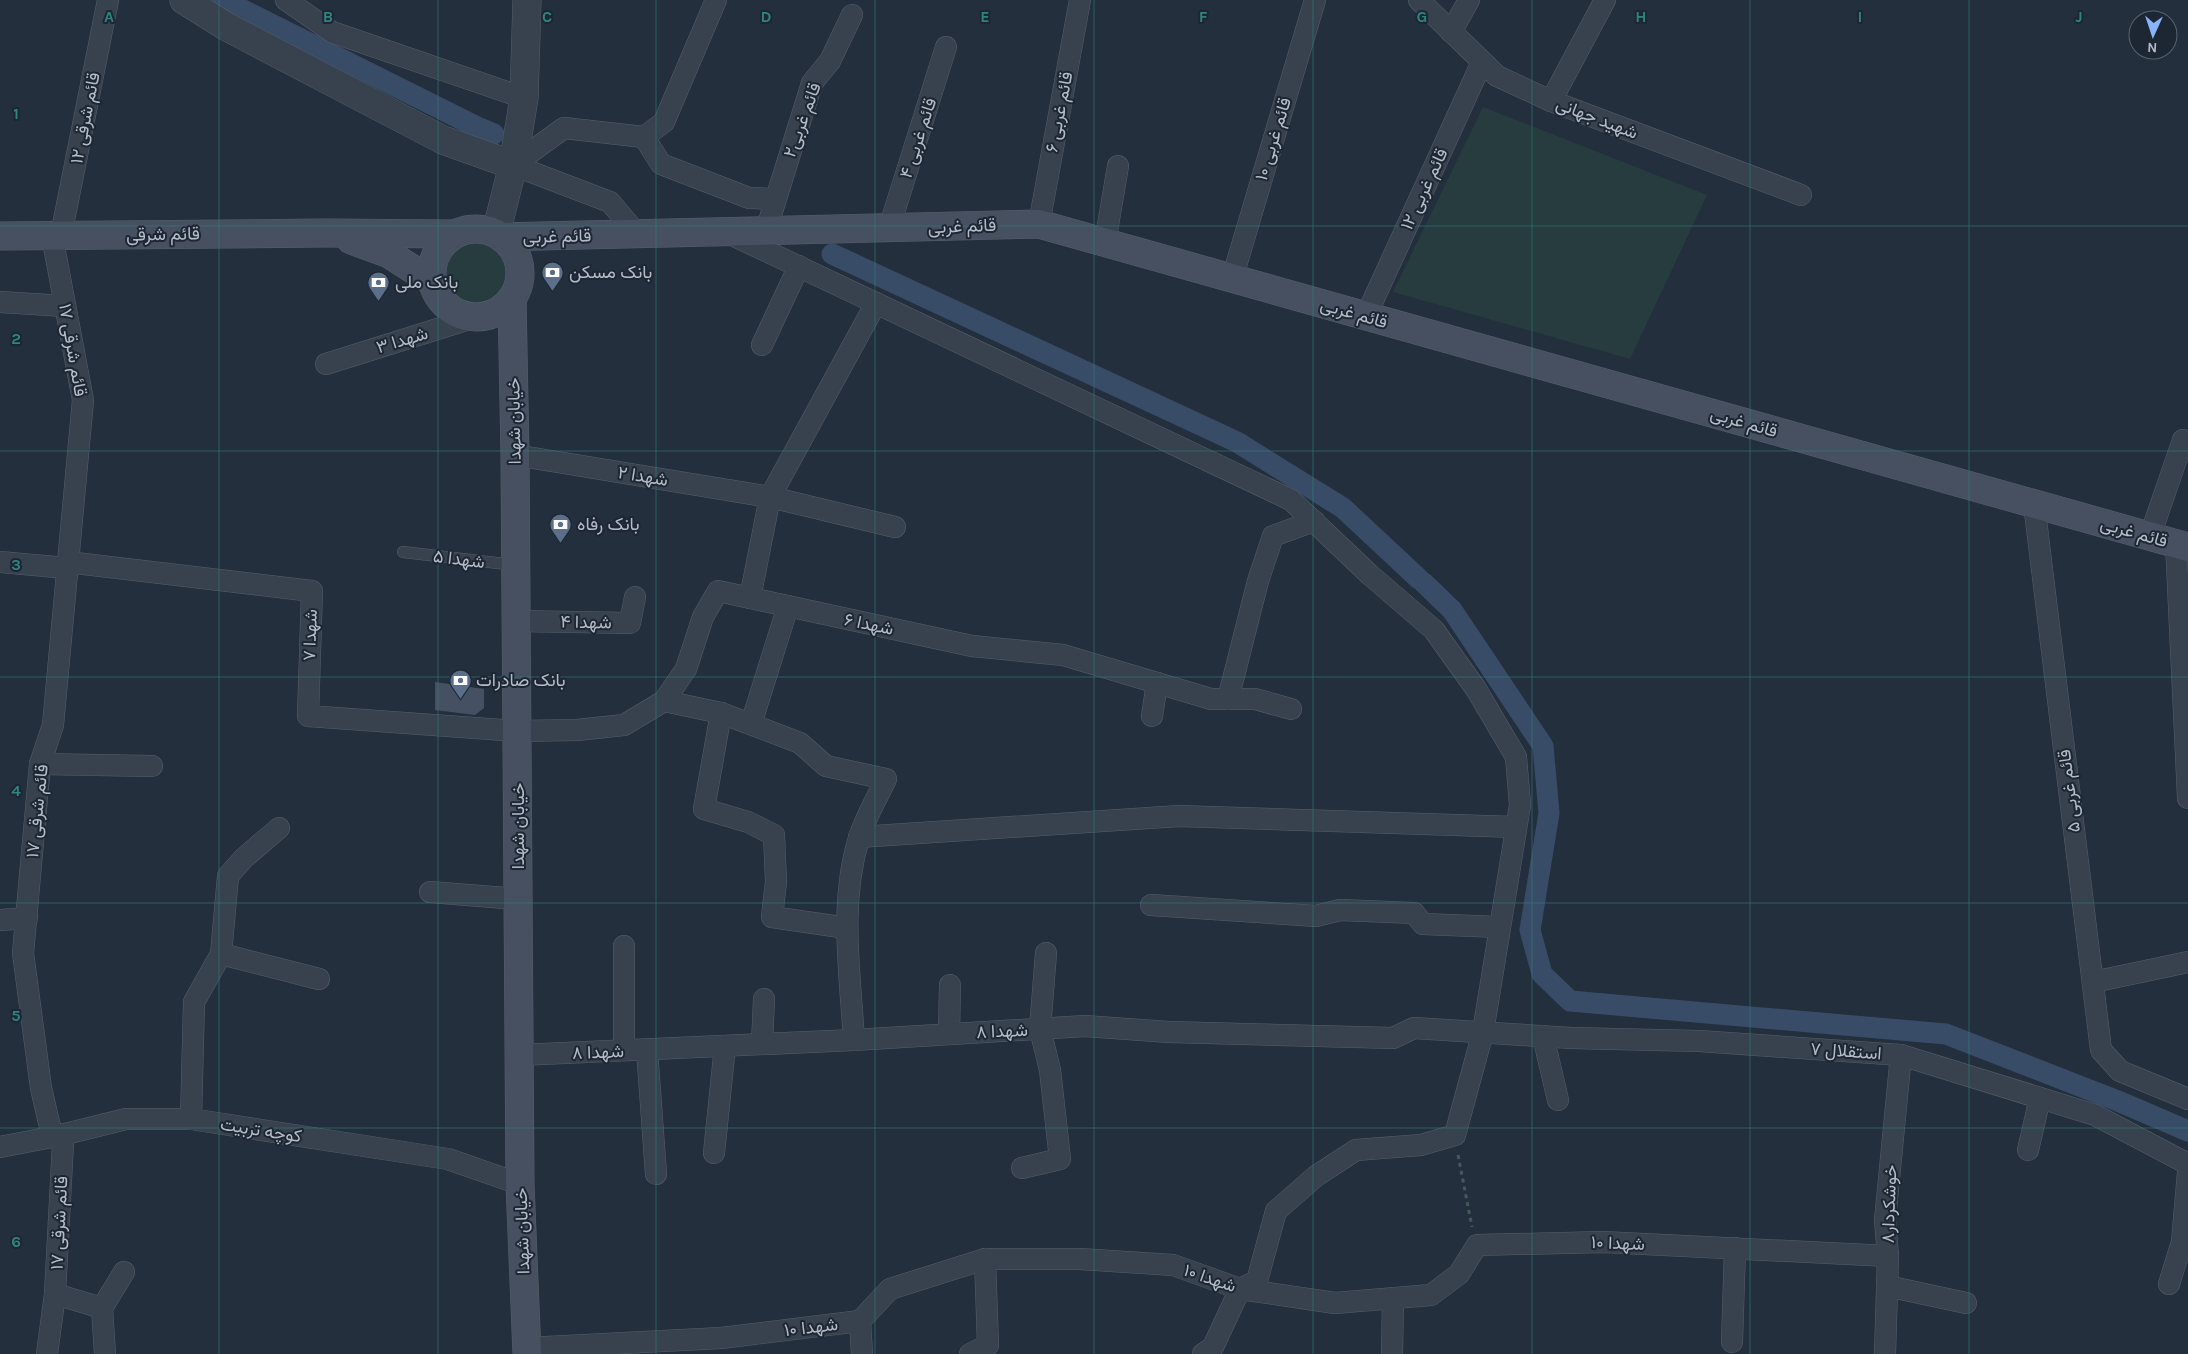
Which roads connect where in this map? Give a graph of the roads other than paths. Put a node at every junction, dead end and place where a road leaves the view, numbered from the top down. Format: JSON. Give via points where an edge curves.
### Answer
{"nodes":[{"id":1,"x":108,"y":0,"type":"edge"},
{"id":2,"x":184,"y":0,"type":"edge"},
{"id":3,"x":286,"y":0,"type":"edge"},
{"id":4,"x":527,"y":0,"type":"edge"},
{"id":5,"x":716,"y":0,"type":"edge"},
{"id":6,"x":1080,"y":0,"type":"edge"},
{"id":7,"x":1315,"y":0,"type":"edge"},
{"id":8,"x":1419,"y":0,"type":"edge"},
{"id":9,"x":1469,"y":0,"type":"edge"},
{"id":10,"x":1605,"y":0,"type":"edge"},
{"id":11,"x":852,"y":15,"type":"dead end"},
{"id":12,"x":1451,"y":32,"type":"junction"},
{"id":13,"x":946,"y":48,"type":"dead end"},
{"id":14,"x":1482,"y":62,"type":"junction"},
{"id":15,"x":524,"y":98,"type":"junction"},
{"id":16,"x":1551,"y":101,"type":"junction"},
{"id":17,"x":644,"y":137,"type":"junction"},
{"id":18,"x":513,"y":165,"type":"junction"},
{"id":19,"x":1118,"y":166,"type":"dead end"},
{"id":20,"x":1801,"y":195,"type":"dead end"},
{"id":21,"x":775,"y":199,"type":"junction"},
{"id":22,"x":1039,"y":224,"type":"junction"},
{"id":23,"x":889,"y":228,"type":"junction"},
{"id":24,"x":727,"y":232,"type":"junction"},
{"id":25,"x":766,"y":232,"type":"junction"},
{"id":26,"x":325,"y":233,"type":"junction"},
{"id":27,"x":454,"y":234,"type":"junction"},
{"id":28,"x":56,"y":235,"type":"junction"},
{"id":29,"x":498,"y":235,"type":"junction"},
{"id":30,"x":638,"y":235,"type":"junction"},
{"id":31,"x":0,"y":236,"type":"edge"},
{"id":32,"x":1105,"y":243,"type":"junction"},
{"id":33,"x":799,"y":266,"type":"junction"},
{"id":34,"x":1232,"y":279,"type":"junction"},
{"id":35,"x":433,"y":282,"type":"junction"},
{"id":36,"x":512,"y":298,"type":"junction"},
{"id":37,"x":0,"y":302,"type":"edge"},
{"id":38,"x":876,"y":303,"type":"junction"},
{"id":39,"x":65,"y":306,"type":"junction"},
{"id":40,"x":479,"y":316,"type":"junction"},
{"id":41,"x":1366,"y":316,"type":"junction"},
{"id":42,"x":762,"y":345,"type":"dead end"},
{"id":43,"x":326,"y":364,"type":"dead end"},
{"id":44,"x":2183,"y":440,"type":"dead end"},
{"id":45,"x":515,"y":454,"type":"junction"},
{"id":46,"x":770,"y":497,"type":"junction"},
{"id":47,"x":2034,"y":504,"type":"junction"},
{"id":48,"x":1314,"y":521,"type":"junction"},
{"id":49,"x":896,"y":527,"type":"dead end"},
{"id":50,"x":2150,"y":536,"type":"junction"},
{"id":51,"x":2182,"y":545,"type":"edge"},
{"id":52,"x":403,"y":552,"type":"dead end"},
{"id":53,"x":0,"y":562,"type":"edge"},
{"id":54,"x":67,"y":565,"type":"junction"},
{"id":55,"x":515,"y":565,"type":"junction"},
{"id":56,"x":635,"y":597,"type":"dead end"},
{"id":57,"x":750,"y":598,"type":"junction"},
{"id":58,"x":788,"y":606,"type":"junction"},
{"id":59,"x":516,"y":621,"type":"junction"},
{"id":60,"x":1158,"y":683,"type":"junction"},
{"id":61,"x":1228,"y":699,"type":"junction"},
{"id":62,"x":664,"y":701,"type":"junction"},
{"id":63,"x":1291,"y":709,"type":"dead end"},
{"id":64,"x":721,"y":713,"type":"junction"},
{"id":65,"x":1152,"y":716,"type":"dead end"},
{"id":66,"x":751,"y":724,"type":"junction"},
{"id":67,"x":517,"y":731,"type":"junction"},
{"id":68,"x":40,"y":764,"type":"junction"},
{"id":69,"x":152,"y":766,"type":"dead end"},
{"id":70,"x":2188,"y":798,"type":"edge"},
{"id":71,"x":1516,"y":827,"type":"junction"},
{"id":72,"x":279,"y":828,"type":"dead end"},
{"id":73,"x":859,"y":837,"type":"junction"},
{"id":74,"x":430,"y":892,"type":"dead end"},
{"id":75,"x":518,"y":900,"type":"junction"},
{"id":76,"x":1151,"y":905,"type":"dead end"},
{"id":77,"x":27,"y":918,"type":"junction"},
{"id":78,"x":0,"y":920,"type":"edge"},
{"id":79,"x":1499,"y":927,"type":"junction"},
{"id":80,"x":847,"y":928,"type":"junction"},
{"id":81,"x":624,"y":946,"type":"dead end"},
{"id":82,"x":1046,"y":953,"type":"dead end"},
{"id":83,"x":221,"y":954,"type":"junction"},
{"id":84,"x":2188,"y":962,"type":"edge"},
{"id":85,"x":319,"y":979,"type":"dead end"},
{"id":86,"x":2093,"y":982,"type":"junction"},
{"id":87,"x":950,"y":985,"type":"dead end"},
{"id":88,"x":764,"y":999,"type":"dead end"},
{"id":89,"x":1040,"y":1028,"type":"junction"},
{"id":90,"x":1483,"y":1032,"type":"junction"},
{"id":91,"x":949,"y":1034,"type":"junction"},
{"id":92,"x":1543,"y":1036,"type":"junction"},
{"id":93,"x":854,"y":1040,"type":"junction"},
{"id":94,"x":762,"y":1044,"type":"junction"},
{"id":95,"x":725,"y":1046,"type":"junction"},
{"id":96,"x":624,"y":1050,"type":"junction"},
{"id":97,"x":647,"y":1050,"type":"junction"},
{"id":98,"x":1901,"y":1054,"type":"junction"},
{"id":99,"x":520,"y":1055,"type":"junction"},
{"id":100,"x":2040,"y":1098,"type":"junction"},
{"id":101,"x":2188,"y":1099,"type":"edge"},
{"id":102,"x":1558,"y":1100,"type":"dead end"},
{"id":103,"x":191,"y":1118,"type":"junction"},
{"id":104,"x":57,"y":1136,"type":"junction"},
{"id":105,"x":0,"y":1147,"type":"edge"},
{"id":106,"x":2028,"y":1150,"type":"dead end"},
{"id":107,"x":714,"y":1153,"type":"dead end"},
{"id":108,"x":2188,"y":1164,"type":"edge"},
{"id":109,"x":1022,"y":1168,"type":"dead end"},
{"id":110,"x":2188,"y":1172,"type":"edge"},
{"id":111,"x":656,"y":1174,"type":"dead end"},
{"id":112,"x":520,"y":1184,"type":"junction"},
{"id":113,"x":1735,"y":1248,"type":"junction"},
{"id":114,"x":1888,"y":1256,"type":"junction"},
{"id":115,"x":985,"y":1259,"type":"junction"},
{"id":116,"x":124,"y":1272,"type":"dead end"},
{"id":117,"x":2169,"y":1284,"type":"dead end"},
{"id":118,"x":1887,"y":1286,"type":"junction"},
{"id":119,"x":1240,"y":1289,"type":"junction"},
{"id":120,"x":55,"y":1294,"type":"junction"},
{"id":121,"x":1393,"y":1298,"type":"junction"},
{"id":122,"x":1966,"y":1303,"type":"dead end"},
{"id":123,"x":102,"y":1308,"type":"junction"},
{"id":124,"x":860,"y":1321,"type":"junction"},
{"id":125,"x":1732,"y":1342,"type":"dead end"},
{"id":126,"x":527,"y":1351,"type":"edge"},
{"id":127,"x":47,"y":1354,"type":"edge"},
{"id":128,"x":105,"y":1354,"type":"edge"},
{"id":129,"x":862,"y":1354,"type":"edge"},
{"id":130,"x":970,"y":1354,"type":"edge"},
{"id":131,"x":1203,"y":1354,"type":"edge"},
{"id":132,"x":1392,"y":1354,"type":"edge"},
{"id":133,"x":1885,"y":1354,"type":"edge"}],
"edges":[{"from":1,"to":28,"type":"street","name":"قائم شرقی ۱۲"},
{"from":2,"to":18,"type":"street","via":[[226,27],[443,140]]},
{"from":3,"to":15,"type":"street","via":[[332,32]]},
{"from":4,"to":15,"type":"street"},
{"from":5,"to":17,"type":"street","via":[[664,122]]},
{"from":6,"to":22,"type":"street","name":"قائم غربی ۶"},
{"from":7,"to":34,"type":"street","name":"قائم غربی ۱۰"},
{"from":8,"to":12,"type":"street","name":"شهید جهانی"},
{"from":9,"to":12,"type":"street"},
{"from":10,"to":16,"type":"street"},
{"from":11,"to":21,"type":"street","name":"۲قائم غربی","via":[[830,62],[812,83]]},
{"from":12,"to":14,"type":"street","name":"شهید جهانی"},
{"from":13,"to":23,"type":"street","name":"قائم غربی ۴"},
{"from":14,"to":16,"type":"street","name":"شهید جهانی","via":[[1497,76]]},
{"from":14,"to":41,"type":"street","name":"قائم غربی ۱۲"},
{"from":15,"to":18,"type":"street"},
{"from":16,"to":20,"type":"street","name":"شهید جهانی"},
{"from":17,"to":18,"type":"street","via":[[564,128]]},
{"from":17,"to":21,"type":"street","via":[[661,164],[749,198]]},
{"from":18,"to":29,"type":"street"},
{"from":18,"to":30,"type":"street","via":[[610,202]]},
{"from":19,"to":32,"type":"street"},
{"from":21,"to":25,"type":"street","name":"۲قائم غربی"},
{"from":22,"to":23,"type":"main road","name":"قائم غربی"},
{"from":22,"to":32,"type":"main road","name":"قائم غربی"},
{"from":23,"to":25,"type":"main road","name":"قائم غربی"},
{"from":24,"to":25,"type":"main road","name":"قائم غربی"},
{"from":24,"to":30,"type":"main road","name":"قائم غربی"},
{"from":24,"to":33,"type":"street"},
{"from":26,"to":27,"type":"main road","name":"قائم شرقی"},
{"from":26,"to":28,"type":"main road","name":"قائم شرقی"},
{"from":26,"to":35,"type":"main road","via":[[389,254]]},
{"from":27,"to":29,"type":"main road","via":[[475,229]]},
{"from":27,"to":35,"type":"main road","via":[[436,255],[432,268]]},
{"from":28,"to":31,"type":"main road","name":"قائم شرقی"},
{"from":28,"to":39,"type":"street","name":"قائم شرقی ۱۷"},
{"from":29,"to":30,"type":"main road","name":"قائم غربی"},
{"from":29,"to":36,"type":"main road","via":[[511,246],[518,259],[518,286]]},
{"from":32,"to":34,"type":"main road","name":"قائم غربی"},
{"from":33,"to":38,"type":"street"},
{"from":33,"to":42,"type":"street"},
{"from":34,"to":41,"type":"main road","name":"قائم غربی"},
{"from":35,"to":40,"type":"main road","via":[[447,306],[456,312]]},
{"from":36,"to":40,"type":"main road","via":[[492,314]]},
{"from":36,"to":45,"type":"main road","name":"خیابان شهدا"},
{"from":37,"to":39,"type":"street"},
{"from":38,"to":46,"type":"street"},
{"from":38,"to":48,"type":"street","via":[[1291,500]]},
{"from":39,"to":54,"type":"street","name":"قائم شرقی ۱۷","via":[[83,400]]},
{"from":40,"to":43,"type":"street","name":"شهدا ۳"},
{"from":41,"to":47,"type":"main road","name":"قائم غربی"},
{"from":44,"to":50,"type":"street"},
{"from":45,"to":46,"type":"street","name":"شهدا ۲"},
{"from":45,"to":55,"type":"main road","name":"خیابان شهدا"},
{"from":46,"to":49,"type":"street","name":"شهدا ۲"},
{"from":46,"to":57,"type":"street"},
{"from":47,"to":50,"type":"main road","name":"قائم غربی"},
{"from":47,"to":86,"type":"street","name":"قائم غربی ۵"},
{"from":48,"to":61,"type":"street","via":[[1273,536]]},
{"from":48,"to":71,"type":"street","via":[[1434,630],[1476,690],[1516,757],[1520,805]]},
{"from":50,"to":51,"type":"main road","name":"قائم غربی"},
{"from":51,"to":70,"type":"street"},
{"from":52,"to":55,"type":"lane","name":"شهدا ۵"},
{"from":53,"to":54,"type":"street"},
{"from":54,"to":67,"type":"street","name":"شهدا ۷","via":[[312,591],[308,716]]},
{"from":54,"to":68,"type":"street","name":"قائم شرقی ۱۷","via":[[53,725]]},
{"from":55,"to":59,"type":"main road","name":"خیابان شهدا"},
{"from":56,"to":59,"type":"street","name":"شهدا ۴","via":[[630,623]]},
{"from":57,"to":58,"type":"street","name":"شهدا ۶"},
{"from":57,"to":62,"type":"street","name":"شهدا ۶","via":[[718,591],[703,617],[686,670]]},
{"from":58,"to":60,"type":"street","name":"شهدا ۶","via":[[972,646],[1063,655]]},
{"from":58,"to":66,"type":"street"},
{"from":59,"to":67,"type":"main road","name":"خیابان شهدا"},
{"from":60,"to":61,"type":"street","name":"شهدا ۶","via":[[1211,699]]},
{"from":60,"to":65,"type":"street"},
{"from":61,"to":63,"type":"street","name":"شهدا ۶","via":[[1255,699]]},
{"from":62,"to":64,"type":"street"},
{"from":62,"to":67,"type":"street","name":"شهدا ۶","via":[[624,725]]},
{"from":64,"to":66,"type":"street"},
{"from":64,"to":80,"type":"street","via":[[704,809],[748,822],[774,835],[776,882],[772,917]]},
{"from":66,"to":73,"type":"street","via":[[800,743],[826,766],[886,779]]},
{"from":67,"to":75,"type":"main road","name":"خیابان شهدا"},
{"from":68,"to":69,"type":"street"},
{"from":68,"to":77,"type":"street","name":"قائم شرقی ۱۷"},
{"from":71,"to":73,"type":"street","via":[[1179,816]]},
{"from":71,"to":79,"type":"street"},
{"from":72,"to":83,"type":"street","via":[[228,876]]},
{"from":73,"to":80,"type":"street","via":[[849,886]]},
{"from":74,"to":75,"type":"street"},
{"from":75,"to":99,"type":"main road","name":"خیابان شهدا"},
{"from":76,"to":79,"type":"street","via":[[1316,916],[1340,910],[1414,913],[1423,924]]},
{"from":77,"to":78,"type":"street"},
{"from":77,"to":104,"type":"street","name":"قائم شرقی ۱۷","via":[[23,953],[41,1088],[50,1127]]},
{"from":79,"to":90,"type":"street"},
{"from":80,"to":93,"type":"street"},
{"from":81,"to":96,"type":"street"},
{"from":82,"to":89,"type":"street"},
{"from":83,"to":85,"type":"street"},
{"from":83,"to":103,"type":"street","via":[[194,1002]]},
{"from":84,"to":86,"type":"street"},
{"from":86,"to":101,"type":"street","name":"قائم غربی ۵","via":[[2101,1050],[2120,1071]]},
{"from":87,"to":91,"type":"street"},
{"from":88,"to":94,"type":"street"},
{"from":89,"to":90,"type":"street","name":"شهدا ۸","via":[[1085,1026],[1169,1032],[1393,1038],[1414,1028]]},
{"from":89,"to":91,"type":"street","name":"شهدا ۸"},
{"from":89,"to":109,"type":"street","via":[[1050,1070],[1060,1159]]},
{"from":90,"to":92,"type":"street","name":"استقلال ۷"},
{"from":90,"to":119,"type":"street","via":[[1455,1135],[1421,1145],[1356,1150],[1316,1176],[1276,1211],[1258,1281]]},
{"from":91,"to":93,"type":"street","name":"شهدا ۸"},
{"from":92,"to":98,"type":"street","name":"استقلال ۷","via":[[1699,1041]]},
{"from":92,"to":102,"type":"street"},
{"from":93,"to":94,"type":"street","name":"شهدا ۸"},
{"from":94,"to":95,"type":"street","name":"شهدا ۸"},
{"from":95,"to":97,"type":"street","name":"شهدا ۸"},
{"from":95,"to":107,"type":"street"},
{"from":96,"to":97,"type":"street","name":"شهدا ۸"},
{"from":96,"to":99,"type":"street","name":"شهدا ۸"},
{"from":97,"to":111,"type":"street"},
{"from":98,"to":100,"type":"street","name":"استقلال ۷"},
{"from":98,"to":114,"type":"street","name":"خوشکردار۸","via":[[1885,1220]]},
{"from":99,"to":112,"type":"main road","name":"خیابان شهدا"},
{"from":100,"to":106,"type":"street"},
{"from":100,"to":108,"type":"street","name":"استقلال ۷","via":[[2094,1115]]},
{"from":103,"to":104,"type":"street","name":"کوچه تربیت","via":[[126,1119]]},
{"from":103,"to":112,"type":"street","name":"کوچه تربیت","via":[[448,1159]]},
{"from":104,"to":105,"type":"street","name":"کوچه تربیت"},
{"from":104,"to":120,"type":"street","name":"قائم شرقی ۱۷","via":[[63,1143]]},
{"from":110,"to":117,"type":"street","via":[[2182,1242]]},
{"from":112,"to":126,"type":"main road","name":"خیابان شهدا"},
{"from":113,"to":114,"type":"street","name":"شهدا ۱۰"},
{"from":113,"to":121,"type":"street","name":"شهدا ۱۰","via":[[1603,1242],[1477,1245],[1459,1274],[1431,1295]]},
{"from":113,"to":125,"type":"street"},
{"from":114,"to":118,"type":"street","name":"خوشکردار۸"},
{"from":115,"to":119,"type":"street","name":"شهدا ۱۰","via":[[1080,1259],[1174,1265]]},
{"from":115,"to":124,"type":"street","name":"شهدا ۱۰","via":[[890,1289]]},
{"from":115,"to":130,"type":"street","via":[[988,1345]]},
{"from":116,"to":123,"type":"street"},
{"from":118,"to":122,"type":"street"},
{"from":118,"to":133,"type":"street","name":"خوشکردار۸"},
{"from":119,"to":121,"type":"street","name":"شهدا ۱۰","via":[[1336,1302]]},
{"from":119,"to":131,"type":"street","via":[[1213,1347]]},
{"from":120,"to":123,"type":"street"},
{"from":120,"to":127,"type":"street","name":"قائم شرقی ۱۷"},
{"from":121,"to":132,"type":"street"},
{"from":123,"to":128,"type":"street"},
{"from":124,"to":126,"type":"street","name":"شهدا ۱۰","via":[[721,1338]]},
{"from":124,"to":129,"type":"street"}]}
